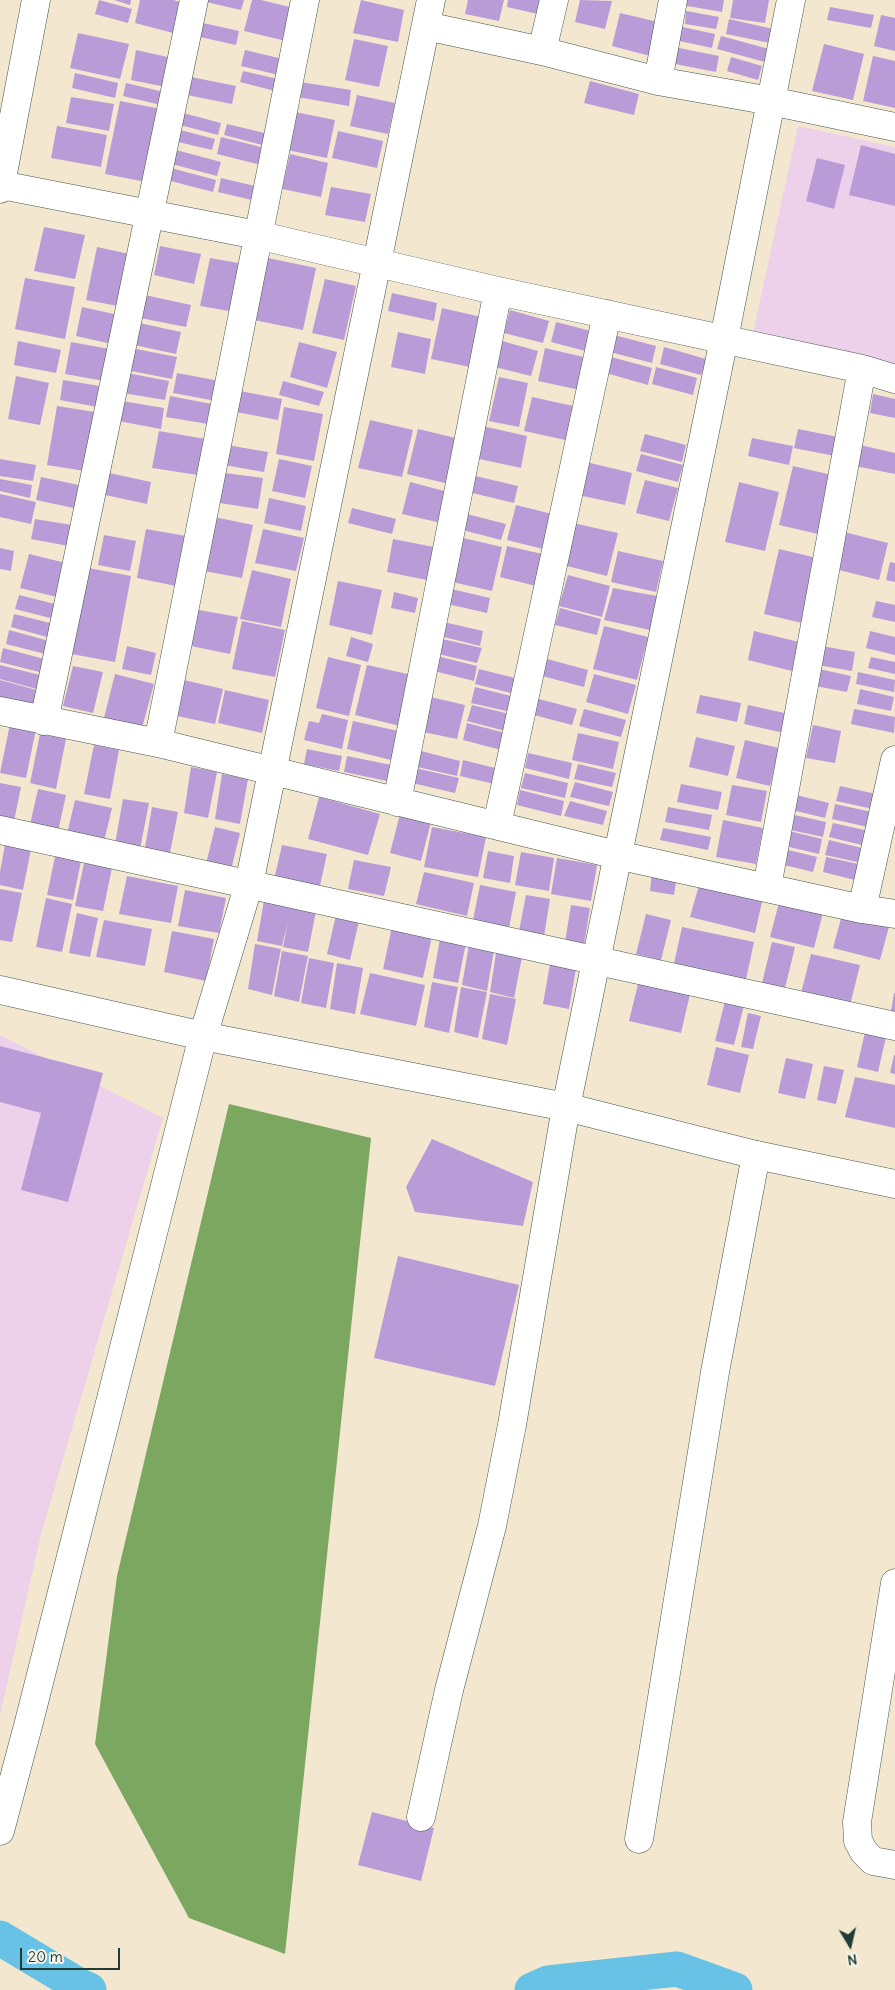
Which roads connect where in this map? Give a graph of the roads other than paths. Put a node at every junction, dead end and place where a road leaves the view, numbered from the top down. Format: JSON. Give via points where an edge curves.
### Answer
{"nodes":[{"id":1,"x":36,"y":0,"type":"edge"},
{"id":2,"x":194,"y":0,"type":"edge"},
{"id":3,"x":305,"y":0,"type":"edge"},
{"id":4,"x":554,"y":0,"type":"edge"},
{"id":5,"x":673,"y":0,"type":"edge"},
{"id":6,"x":791,"y":0,"type":"edge"},
{"id":7,"x":428,"y":13,"type":"edge"},
{"id":8,"x":542,"y":51,"type":"junction"},
{"id":9,"x":658,"y":80,"type":"junction"},
{"id":10,"x":771,"y":101,"type":"junction"},
{"id":11,"x":895,"y":127,"type":"edge"},
{"id":12,"x":0,"y":187,"type":"edge"},
{"id":13,"x":149,"y":215,"type":"junction"},
{"id":14,"x":257,"y":235,"type":"junction"},
{"id":15,"x":377,"y":263,"type":"junction"},
{"id":16,"x":498,"y":291,"type":"junction"},
{"id":17,"x":607,"y":314,"type":"junction"},
{"id":18,"x":724,"y":339,"type":"junction"},
{"id":19,"x":862,"y":368,"type":"junction"},
{"id":20,"x":895,"y":379,"type":"edge"},
{"id":21,"x":0,"y":711,"type":"edge"},
{"id":22,"x":44,"y":721,"type":"junction"},
{"id":23,"x":158,"y":743,"type":"junction"},
{"id":24,"x":895,"y":760,"type":"edge"},
{"id":25,"x":272,"y":772,"type":"junction"},
{"id":26,"x":397,"y":802,"type":"junction"},
{"id":27,"x":497,"y":825,"type":"junction"},
{"id":28,"x":0,"y":830,"type":"edge"},
{"id":29,"x":617,"y":855,"type":"junction"},
{"id":30,"x":249,"y":884,"type":"junction"},
{"id":31,"x":767,"y":887,"type":"junction"},
{"id":32,"x":862,"y":909,"type":"junction"},
{"id":33,"x":895,"y":914,"type":"edge"},
{"id":34,"x":595,"y":959,"type":"junction"},
{"id":35,"x":0,"y":990,"type":"edge"},
{"id":36,"x":895,"y":1026,"type":"edge"},
{"id":37,"x":203,"y":1036,"type":"junction"},
{"id":38,"x":566,"y":1107,"type":"junction"},
{"id":39,"x":756,"y":1155,"type":"junction"},
{"id":40,"x":895,"y":1184,"type":"edge"},
{"id":41,"x":895,"y":1583,"type":"edge"},
{"id":42,"x":421,"y":1817,"type":"dead end"},
{"id":43,"x":0,"y":1831,"type":"edge"},
{"id":44,"x":639,"y":1839,"type":"dead end"},
{"id":45,"x":895,"y":1865,"type":"edge"}],
"edges":[{"from":1,"to":12,"type":"street"},
{"from":2,"to":13,"type":"street"},
{"from":3,"to":14,"type":"street"},
{"from":4,"to":8,"type":"street"},
{"from":5,"to":9,"type":"street"},
{"from":6,"to":10,"type":"street"},
{"from":7,"to":8,"type":"street"},
{"from":7,"to":15,"type":"street"},
{"from":8,"to":9,"type":"street"},
{"from":9,"to":10,"type":"street"},
{"from":10,"to":11,"type":"street"},
{"from":10,"to":18,"type":"street"},
{"from":12,"to":13,"type":"street"},
{"from":13,"to":14,"type":"street"},
{"from":13,"to":22,"type":"street"},
{"from":14,"to":15,"type":"street"},
{"from":14,"to":23,"type":"street"},
{"from":15,"to":16,"type":"street"},
{"from":15,"to":25,"type":"street"},
{"from":16,"to":17,"type":"street"},
{"from":16,"to":26,"type":"street"},
{"from":17,"to":18,"type":"street"},
{"from":17,"to":27,"type":"street"},
{"from":18,"to":19,"type":"street"},
{"from":18,"to":29,"type":"street"},
{"from":19,"to":20,"type":"street"},
{"from":19,"to":31,"type":"street"},
{"from":21,"to":22,"type":"street"},
{"from":22,"to":23,"type":"street"},
{"from":23,"to":25,"type":"street"},
{"from":24,"to":32,"type":"street"},
{"from":25,"to":26,"type":"street"},
{"from":25,"to":30,"type":"street"},
{"from":26,"to":27,"type":"street"},
{"from":27,"to":29,"type":"street"},
{"from":28,"to":30,"type":"street"},
{"from":29,"to":31,"type":"street"},
{"from":29,"to":34,"type":"street"},
{"from":30,"to":34,"type":"street"},
{"from":30,"to":37,"type":"street"},
{"from":31,"to":32,"type":"street"},
{"from":32,"to":33,"type":"street"},
{"from":34,"to":36,"type":"street"},
{"from":34,"to":38,"type":"street"},
{"from":35,"to":37,"type":"street"},
{"from":37,"to":38,"type":"street"},
{"from":37,"to":43,"type":"street"},
{"from":38,"to":39,"type":"street"},
{"from":38,"to":42,"type":"street","via":[[496,1507],[448,1690]]},
{"from":39,"to":40,"type":"street"},
{"from":39,"to":44,"type":"street","via":[[715,1372]]},
{"from":41,"to":45,"type":"street","via":[[857,1822],[858,1841],[864,1852],[873,1861]]}]}
